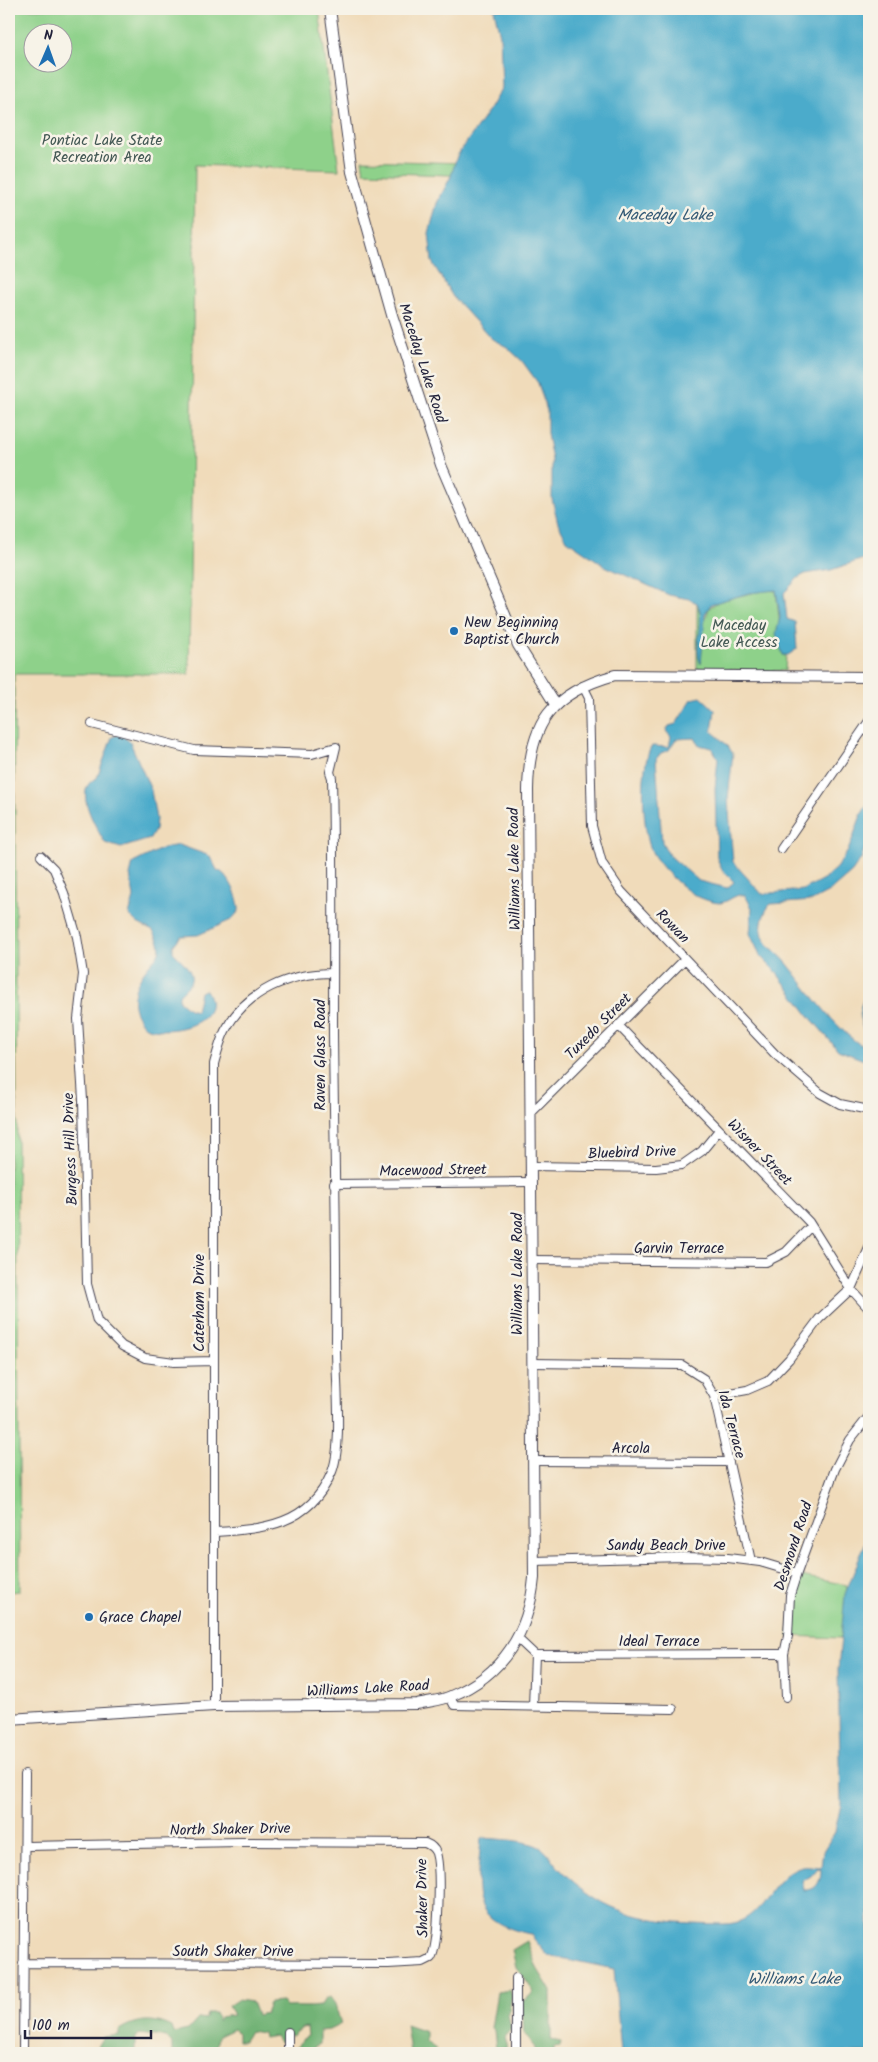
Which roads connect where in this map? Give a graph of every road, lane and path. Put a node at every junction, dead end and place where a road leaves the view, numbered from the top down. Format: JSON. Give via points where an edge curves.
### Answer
{"nodes":[{"id":1,"x":330,"y":9,"type":"edge"},
{"id":2,"x":869,"y":677,"type":"edge"},
{"id":3,"x":583,"y":686,"type":"junction"},
{"id":4,"x":555,"y":704,"type":"junction"},
{"id":5,"x":869,"y":722,"type":"edge"},
{"id":6,"x":92,"y":724,"type":"dead end"},
{"id":7,"x":781,"y":849,"type":"dead end"},
{"id":8,"x":41,"y":856,"type":"dead end"},
{"id":9,"x":685,"y":959,"type":"junction"},
{"id":10,"x":333,"y":973,"type":"junction"},
{"id":11,"x":618,"y":1025,"type":"junction"},
{"id":12,"x":869,"y":1110,"type":"edge"},
{"id":13,"x":531,"y":1113,"type":"junction"},
{"id":14,"x":719,"y":1130,"type":"junction"},
{"id":15,"x":531,"y":1166,"type":"junction"},
{"id":16,"x":532,"y":1182,"type":"junction"},
{"id":17,"x":334,"y":1184,"type":"junction"},
{"id":18,"x":811,"y":1226,"type":"junction"},
{"id":19,"x":869,"y":1248,"type":"edge"},
{"id":20,"x":532,"y":1260,"type":"junction"},
{"id":21,"x":851,"y":1289,"type":"junction"},
{"id":22,"x":869,"y":1309,"type":"edge"},
{"id":23,"x":213,"y":1361,"type":"junction"},
{"id":24,"x":532,"y":1363,"type":"junction"},
{"id":25,"x":714,"y":1396,"type":"junction"},
{"id":26,"x":869,"y":1416,"type":"edge"},
{"id":27,"x":533,"y":1461,"type":"junction"},
{"id":28,"x":728,"y":1462,"type":"junction"},
{"id":29,"x":215,"y":1532,"type":"junction"},
{"id":30,"x":534,"y":1561,"type":"junction"},
{"id":31,"x":751,"y":1561,"type":"junction"},
{"id":32,"x":797,"y":1573,"type":"junction"},
{"id":33,"x":518,"y":1639,"type":"junction"},
{"id":34,"x":784,"y":1654,"type":"junction"},
{"id":35,"x":535,"y":1655,"type":"junction"},
{"id":36,"x":450,"y":1697,"type":"junction"},
{"id":37,"x":786,"y":1697,"type":"dead end"},
{"id":38,"x":214,"y":1706,"type":"junction"},
{"id":39,"x":533,"y":1706,"type":"junction"},
{"id":40,"x":673,"y":1710,"type":"dead end"},
{"id":41,"x":10,"y":1720,"type":"edge"},
{"id":42,"x":24,"y":1774,"type":"dead end"},
{"id":43,"x":26,"y":1846,"type":"junction"},
{"id":44,"x":433,"y":1848,"type":"joint"},
{"id":45,"x":436,"y":1947,"type":"joint"},
{"id":46,"x":23,"y":1964,"type":"junction"},
{"id":47,"x":516,"y":1978,"type":"dead end"},
{"id":48,"x":288,"y":2032,"type":"dead end"},
{"id":49,"x":23,"y":2053,"type":"edge"},
{"id":50,"x":288,"y":2053,"type":"edge"},
{"id":51,"x":516,"y":2053,"type":"edge"}],
"edges":[{"from":1,"to":4,"type":"main road","name":"Maceday Lake Road","via":[[352,172],[394,324],[440,465],[518,645]]},
{"from":2,"to":3,"type":"main road","name":"Williams Lake Road","via":[[615,675]]},
{"from":3,"to":4,"type":"main road","name":"Williams Lake Road"},
{"from":3,"to":9,"type":"street","name":"Rowan","via":[[589,698],[592,826],[602,862],[621,890]]},
{"from":4,"to":13,"type":"main road","name":"Williams Lake Road","via":[[538,732],[531,751],[528,775]]},
{"from":5,"to":7,"type":"street"},
{"from":6,"to":10,"type":"street","name":"Raven Glass Road","via":[[194,750],[312,754],[336,747],[330,772]]},
{"from":8,"to":23,"type":"street","name":"Burgess Hill Drive","via":[[54,869],[64,893],[77,937],[83,974],[78,1018],[87,1284],[97,1321],[122,1346],[145,1358],[174,1362]]},
{"from":9,"to":11,"type":"street","name":"Tuxedo Street"},
{"from":9,"to":12,"type":"street","name":"Rowan","via":[[775,1054],[820,1093],[840,1104]]},
{"from":10,"to":17,"type":"street","name":"Raven Glass Road"},
{"from":10,"to":23,"type":"street","name":"Caterham Drive","via":[[300,975],[275,984],[247,1002],[225,1030],[214,1064]]},
{"from":11,"to":13,"type":"street","name":"Tuxedo Street"},
{"from":11,"to":14,"type":"street","name":"Wisner Street"},
{"from":13,"to":15,"type":"main road","name":"Williams Lake Road"},
{"from":14,"to":15,"type":"street","name":"Bluebird Drive","via":[[702,1151],[682,1165],[656,1168]]},
{"from":14,"to":18,"type":"street","name":"Wisner Street"},
{"from":15,"to":16,"type":"main road","name":"Williams Lake Road"},
{"from":16,"to":17,"type":"street","name":"Macewood Street"},
{"from":16,"to":20,"type":"main road","name":"Williams Lake Road"},
{"from":17,"to":29,"type":"street","name":"Raven Glass Road","via":[[338,1390],[332,1472],[322,1490],[302,1512],[285,1522]]},
{"from":18,"to":20,"type":"street","name":"Garvin Terrace","via":[[786,1252],[766,1262]]},
{"from":18,"to":21,"type":"street","name":"Wisner Street"},
{"from":19,"to":21,"type":"street"},
{"from":20,"to":24,"type":"main road","name":"Williams Lake Road"},
{"from":21,"to":22,"type":"street","name":"Wisner Street"},
{"from":21,"to":25,"type":"street","via":[[819,1319],[768,1381],[747,1390]]},
{"from":23,"to":29,"type":"street","name":"Caterham Drive"},
{"from":24,"to":25,"type":"street","name":"Ida Terrace","via":[[682,1365],[704,1379]]},
{"from":24,"to":27,"type":"main road","name":"Williams Lake Road"},
{"from":25,"to":28,"type":"street","name":"Ida Terrace"},
{"from":26,"to":32,"type":"street","name":"Desmond Road","via":[[850,1440],[835,1469]]},
{"from":27,"to":28,"type":"street","name":"Arcola"},
{"from":27,"to":30,"type":"main road","name":"Williams Lake Road"},
{"from":28,"to":31,"type":"street","name":"Ida Terrace"},
{"from":29,"to":38,"type":"street","name":"Caterham Drive"},
{"from":30,"to":31,"type":"street","name":"Sandy Beach Drive","via":[[683,1556]]},
{"from":30,"to":33,"type":"main road","name":"Williams Lake Road","via":[[531,1604]]},
{"from":31,"to":32,"type":"street","name":"Sandy Beach Drive"},
{"from":32,"to":34,"type":"street","name":"Desmond Road","via":[[790,1595]]},
{"from":33,"to":35,"type":"street"},
{"from":33,"to":36,"type":"main road","name":"Williams Lake Road","via":[[500,1664],[477,1683]]},
{"from":34,"to":35,"type":"street","name":"Ideal Terrace"},
{"from":34,"to":37,"type":"street","name":"Desmond Road"},
{"from":35,"to":39,"type":"street"},
{"from":36,"to":38,"type":"main road","name":"Williams Lake Road","via":[[408,1704]]},
{"from":36,"to":39,"type":"street","via":[[454,1705]]},
{"from":38,"to":41,"type":"main road","name":"Williams Lake Road"},
{"from":39,"to":40,"type":"street"},
{"from":42,"to":43,"type":"street"},
{"from":43,"to":44,"type":"street","name":"North Shaker Drive","via":[[418,1842]]},
{"from":43,"to":46,"type":"street"},
{"from":44,"to":45,"type":"street","name":"Shaker Drive","via":[[438,1876]]},
{"from":45,"to":46,"type":"street","name":"South Shaker Drive","via":[[431,1958],[423,1962],[388,1964]]},
{"from":46,"to":49,"type":"street"},
{"from":47,"to":51,"type":"street"},
{"from":48,"to":50,"type":"street"}]}
